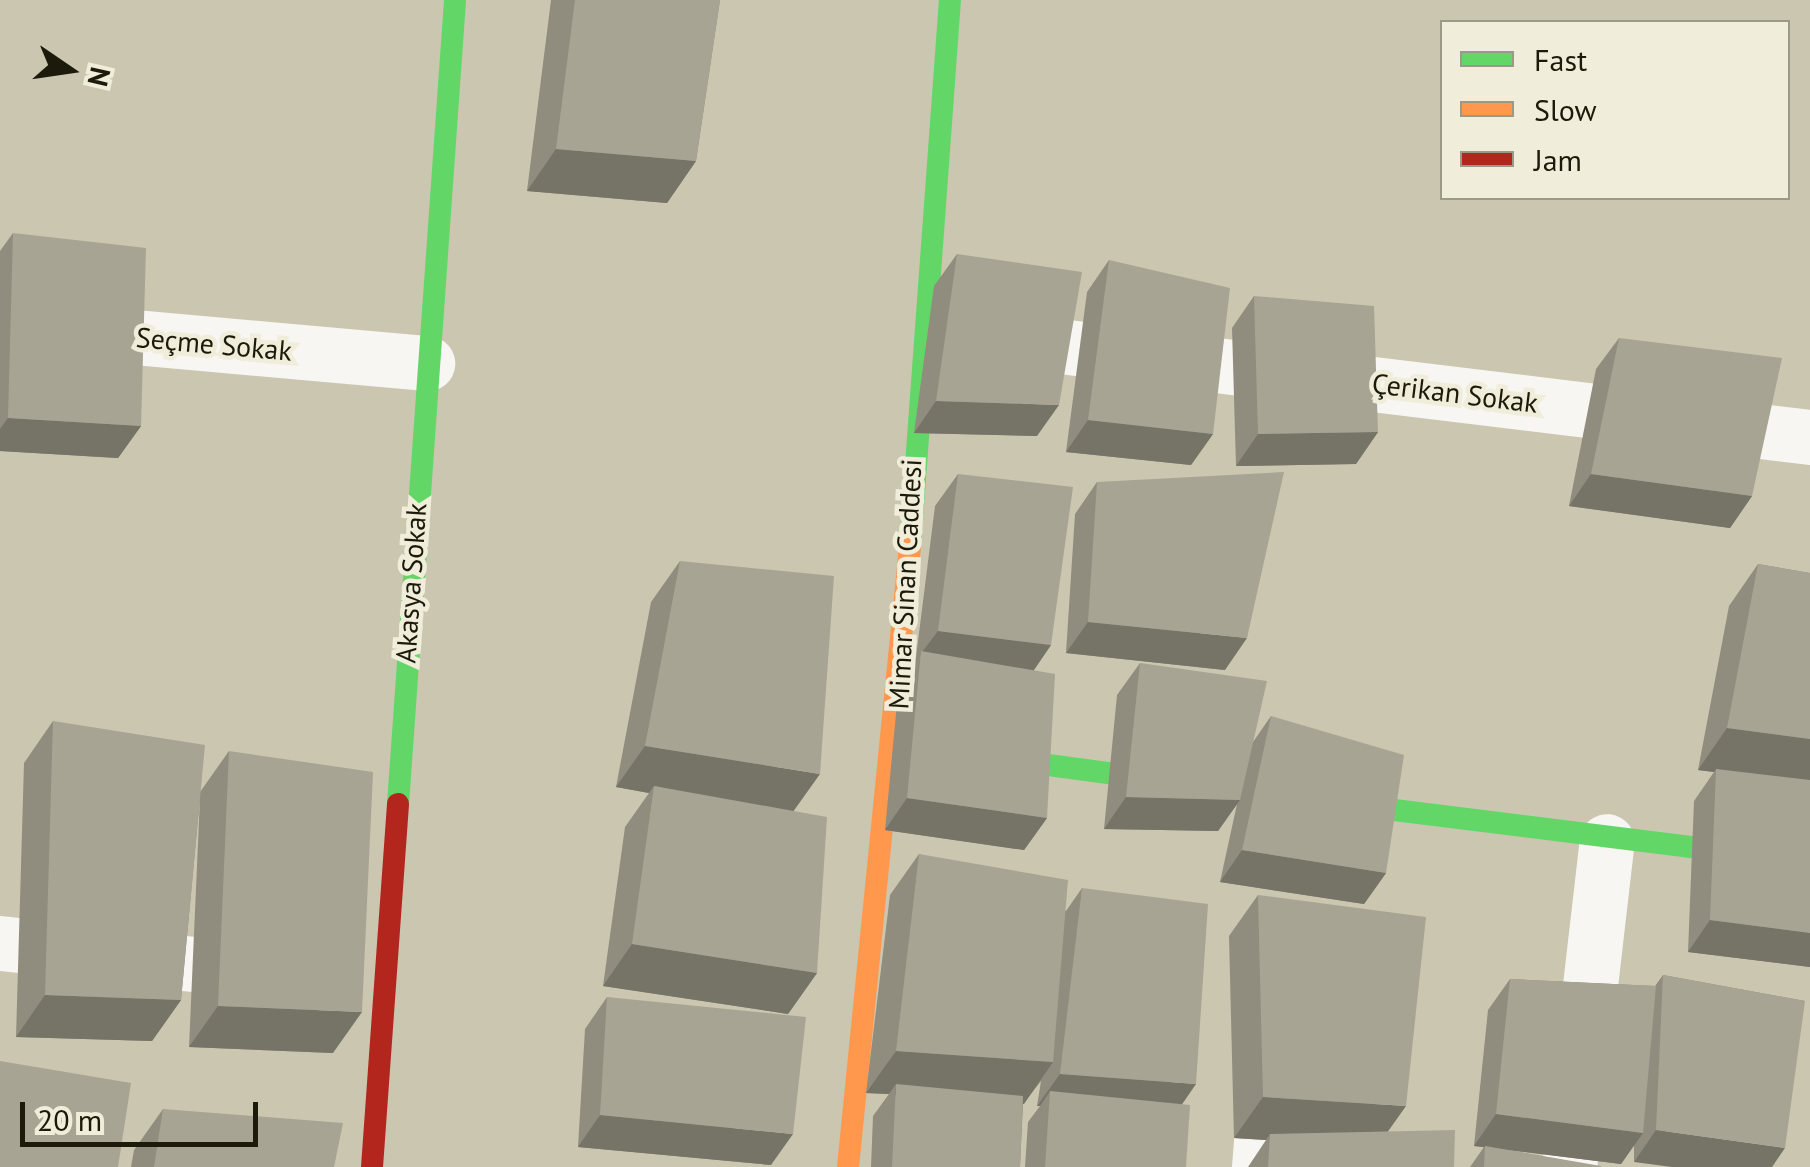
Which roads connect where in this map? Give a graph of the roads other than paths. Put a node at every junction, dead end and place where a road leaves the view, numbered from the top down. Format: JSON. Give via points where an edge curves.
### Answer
{"nodes":[{"id":1,"x":455,"y":0,"type":"edge"},
{"id":2,"x":950,"y":0,"type":"edge"},
{"id":3,"x":0,"y":325,"type":"edge"},
{"id":4,"x":920,"y":329,"type":"junction"},
{"id":5,"x":427,"y":363,"type":"junction"},
{"id":6,"x":1810,"y":436,"type":"edge"},
{"id":7,"x":954,"y":752,"type":"edge"},
{"id":8,"x":1211,"y":786,"type":"edge"},
{"id":9,"x":1288,"y":816,"type":"edge"},
{"id":10,"x":1607,"y":840,"type":"junction"},
{"id":11,"x":1810,"y":862,"type":"edge"},
{"id":12,"x":0,"y":943,"type":"edge"},
{"id":13,"x":383,"y":985,"type":"junction"},
{"id":14,"x":1272,"y":1011,"type":"edge"},
{"id":15,"x":372,"y":1167,"type":"edge"},
{"id":16,"x":848,"y":1167,"type":"edge"},
{"id":17,"x":1259,"y":1167,"type":"edge"},
{"id":18,"x":1569,"y":1167,"type":"edge"}],
"edges":[{"from":1,"to":5,"type":"street","name":"Akasya Sokak"},
{"from":2,"to":4,"type":"street","name":"Mimar Sinan Caddesi"},
{"from":3,"to":5,"type":"street","name":"Seçme Sokak"},
{"from":4,"to":6,"type":"street","name":"Çerikan Sokak"},
{"from":4,"to":16,"type":"street","name":"Mimar Sinan Caddesi","via":[[905,746]]},
{"from":5,"to":13,"type":"street","name":"Akasya Sokak"},
{"from":7,"to":8,"type":"street"},
{"from":9,"to":10,"type":"street"},
{"from":10,"to":11,"type":"street"},
{"from":10,"to":18,"type":"street"},
{"from":12,"to":13,"type":"street"},
{"from":13,"to":15,"type":"street","name":"Akasya Sokak"},
{"from":14,"to":17,"type":"street"}]}
